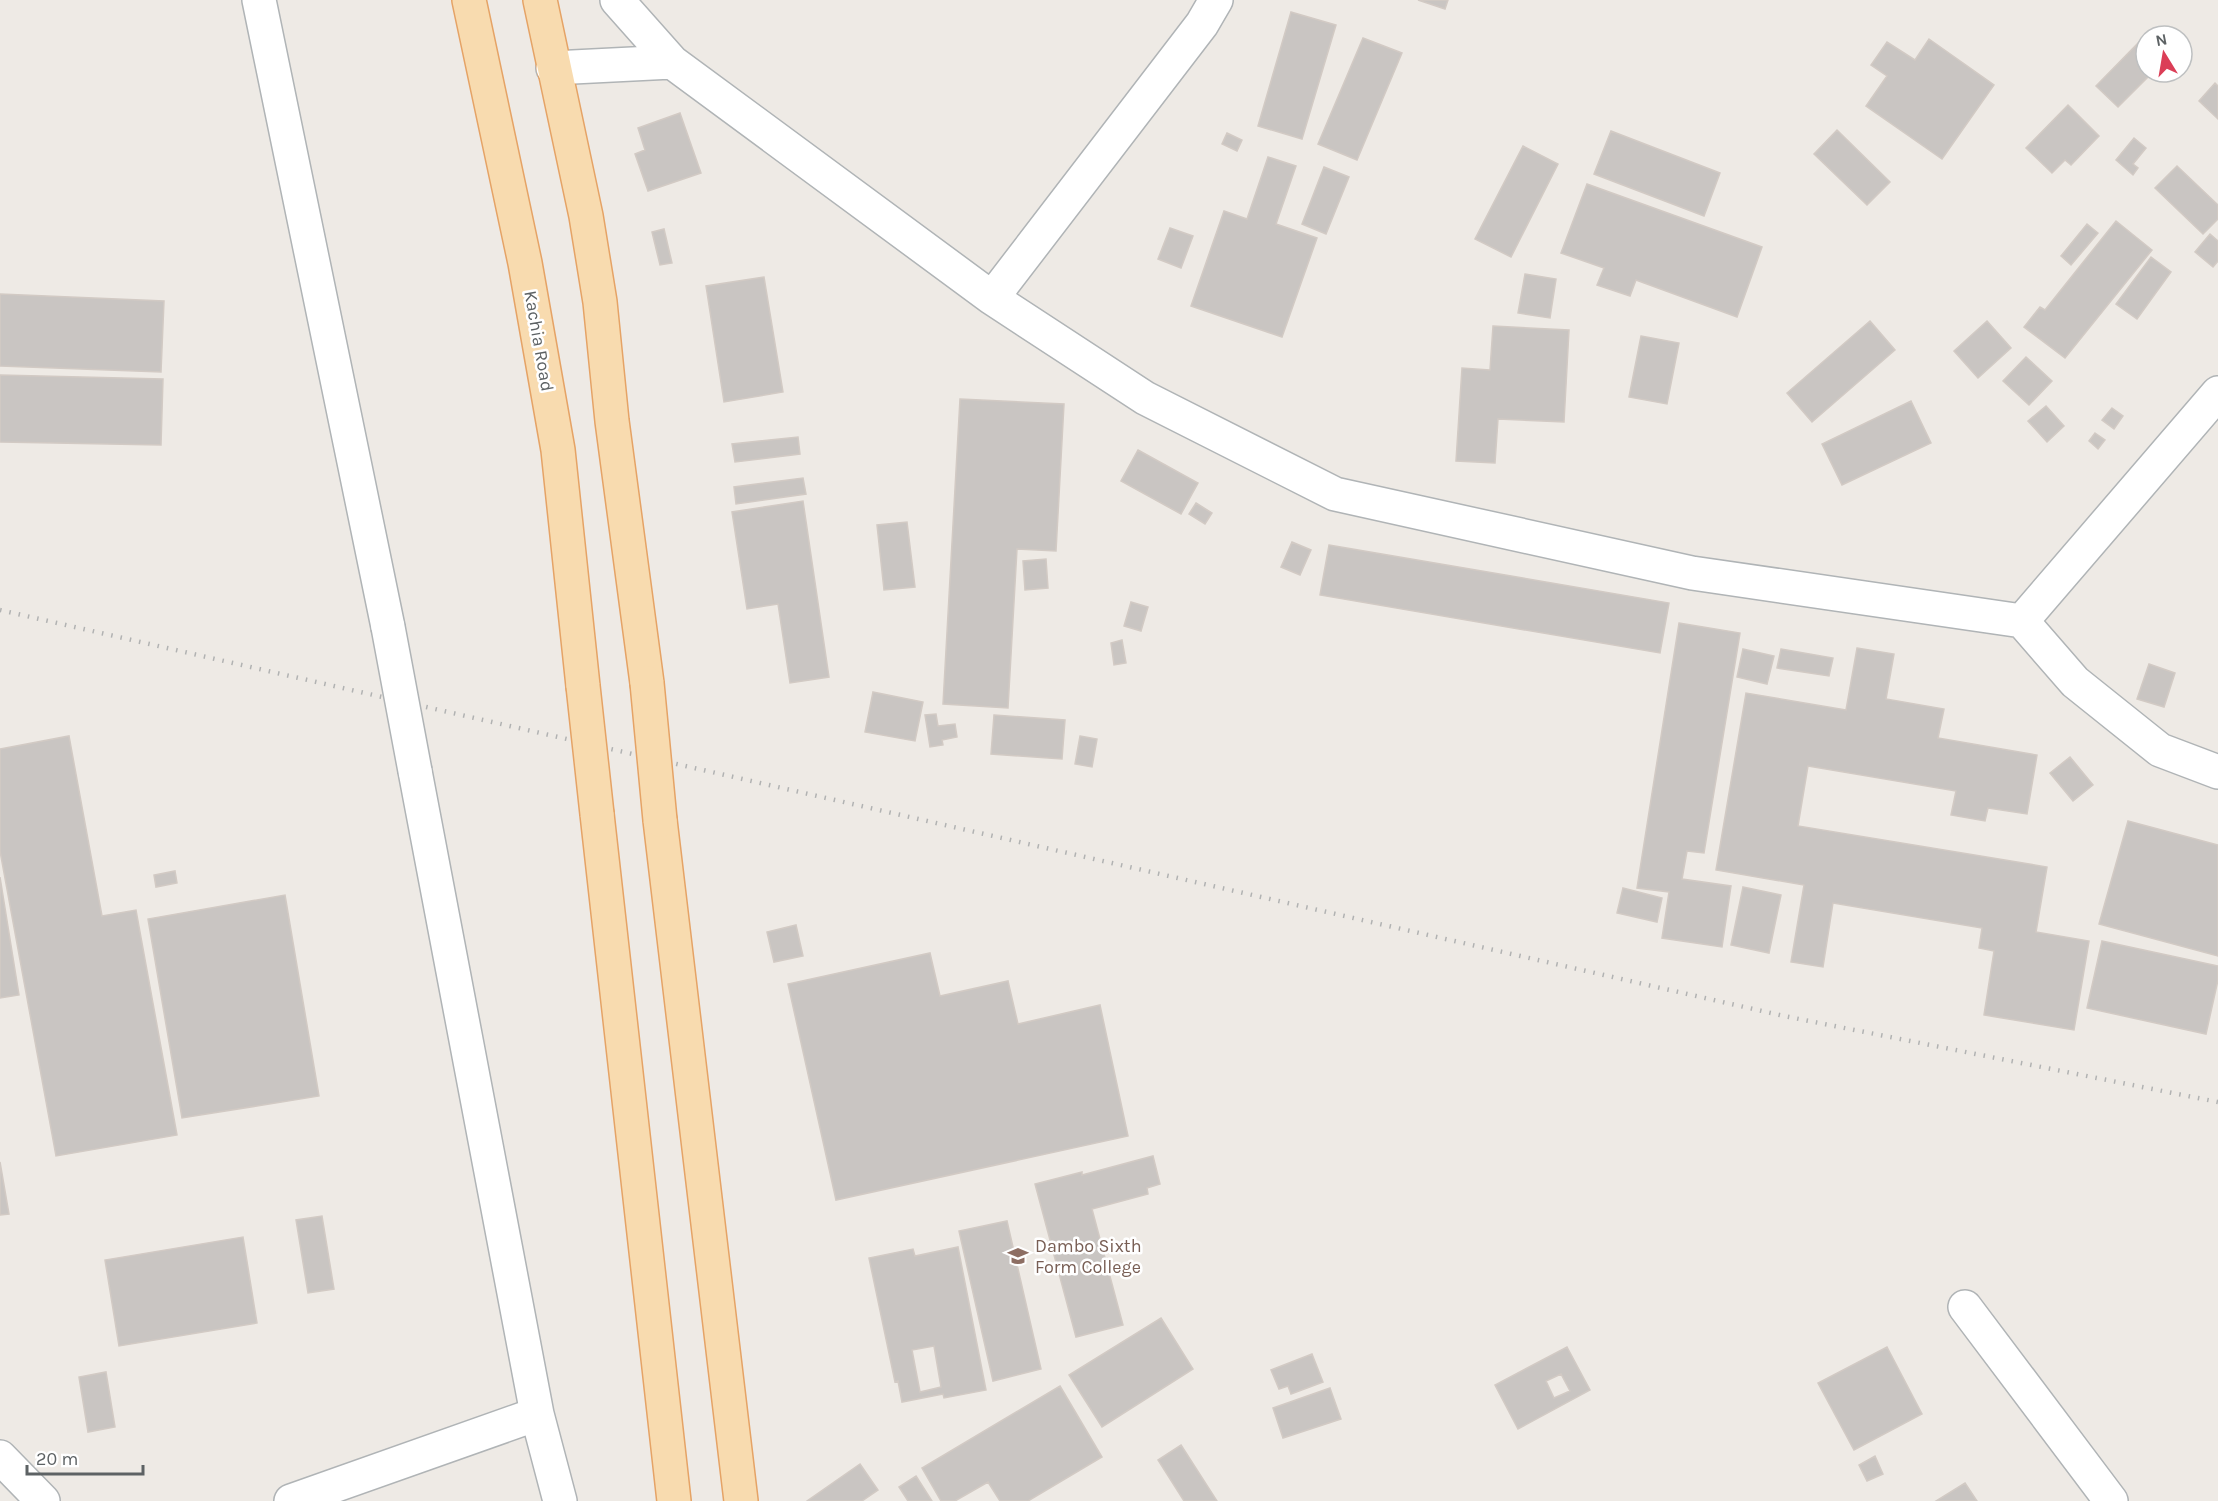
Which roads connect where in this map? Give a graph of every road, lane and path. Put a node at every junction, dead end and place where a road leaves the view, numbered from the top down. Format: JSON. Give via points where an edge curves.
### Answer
{"nodes":[{"id":1,"x":259,"y":0,"type":"edge"},
{"id":2,"x":469,"y":0,"type":"edge"},
{"id":3,"x":540,"y":0,"type":"edge"},
{"id":4,"x":617,"y":0,"type":"edge"},
{"id":5,"x":1216,"y":0,"type":"edge"},
{"id":6,"x":672,"y":63,"type":"junction"},
{"id":7,"x":553,"y":68,"type":"junction"},
{"id":8,"x":992,"y":298,"type":"junction"},
{"id":9,"x":2218,"y":393,"type":"edge"},
{"id":10,"x":2022,"y":621,"type":"junction"},
{"id":11,"x":2218,"y":772,"type":"edge"},
{"id":12,"x":1965,"y":1307,"type":"dead end"},
{"id":13,"x":537,"y":1414,"type":"junction"},
{"id":14,"x":0,"y":1457,"type":"edge"},
{"id":15,"x":43,"y":1501,"type":"edge"},
{"id":16,"x":291,"y":1501,"type":"edge"},
{"id":17,"x":560,"y":1501,"type":"edge"},
{"id":18,"x":674,"y":1501,"type":"edge"},
{"id":19,"x":741,"y":1501,"type":"edge"},
{"id":20,"x":2111,"y":1501,"type":"edge"}],
"edges":[{"from":1,"to":13,"type":"street","bridge":true,"via":[[388,627]]},
{"from":2,"to":18,"type":"main road","name":"Kachia Road","bridge":true,"via":[[525,263],[558,450]]},
{"from":3,"to":7,"type":"main road"},
{"from":4,"to":6,"type":"street"},
{"from":5,"to":8,"type":"street","via":[[1202,24]]},
{"from":6,"to":7,"type":"street"},
{"from":6,"to":8,"type":"street"},
{"from":7,"to":19,"type":"main road","bridge":true,"via":[[586,216],[600,302]]},
{"from":8,"to":10,"type":"street","via":[[1145,399],[1335,494],[1692,573]]},
{"from":9,"to":10,"type":"street"},
{"from":10,"to":11,"type":"street","via":[[2075,682],[2160,750]]},
{"from":12,"to":20,"type":"street"},
{"from":13,"to":16,"type":"street"},
{"from":13,"to":17,"type":"street"},
{"from":14,"to":15,"type":"street"}]}
